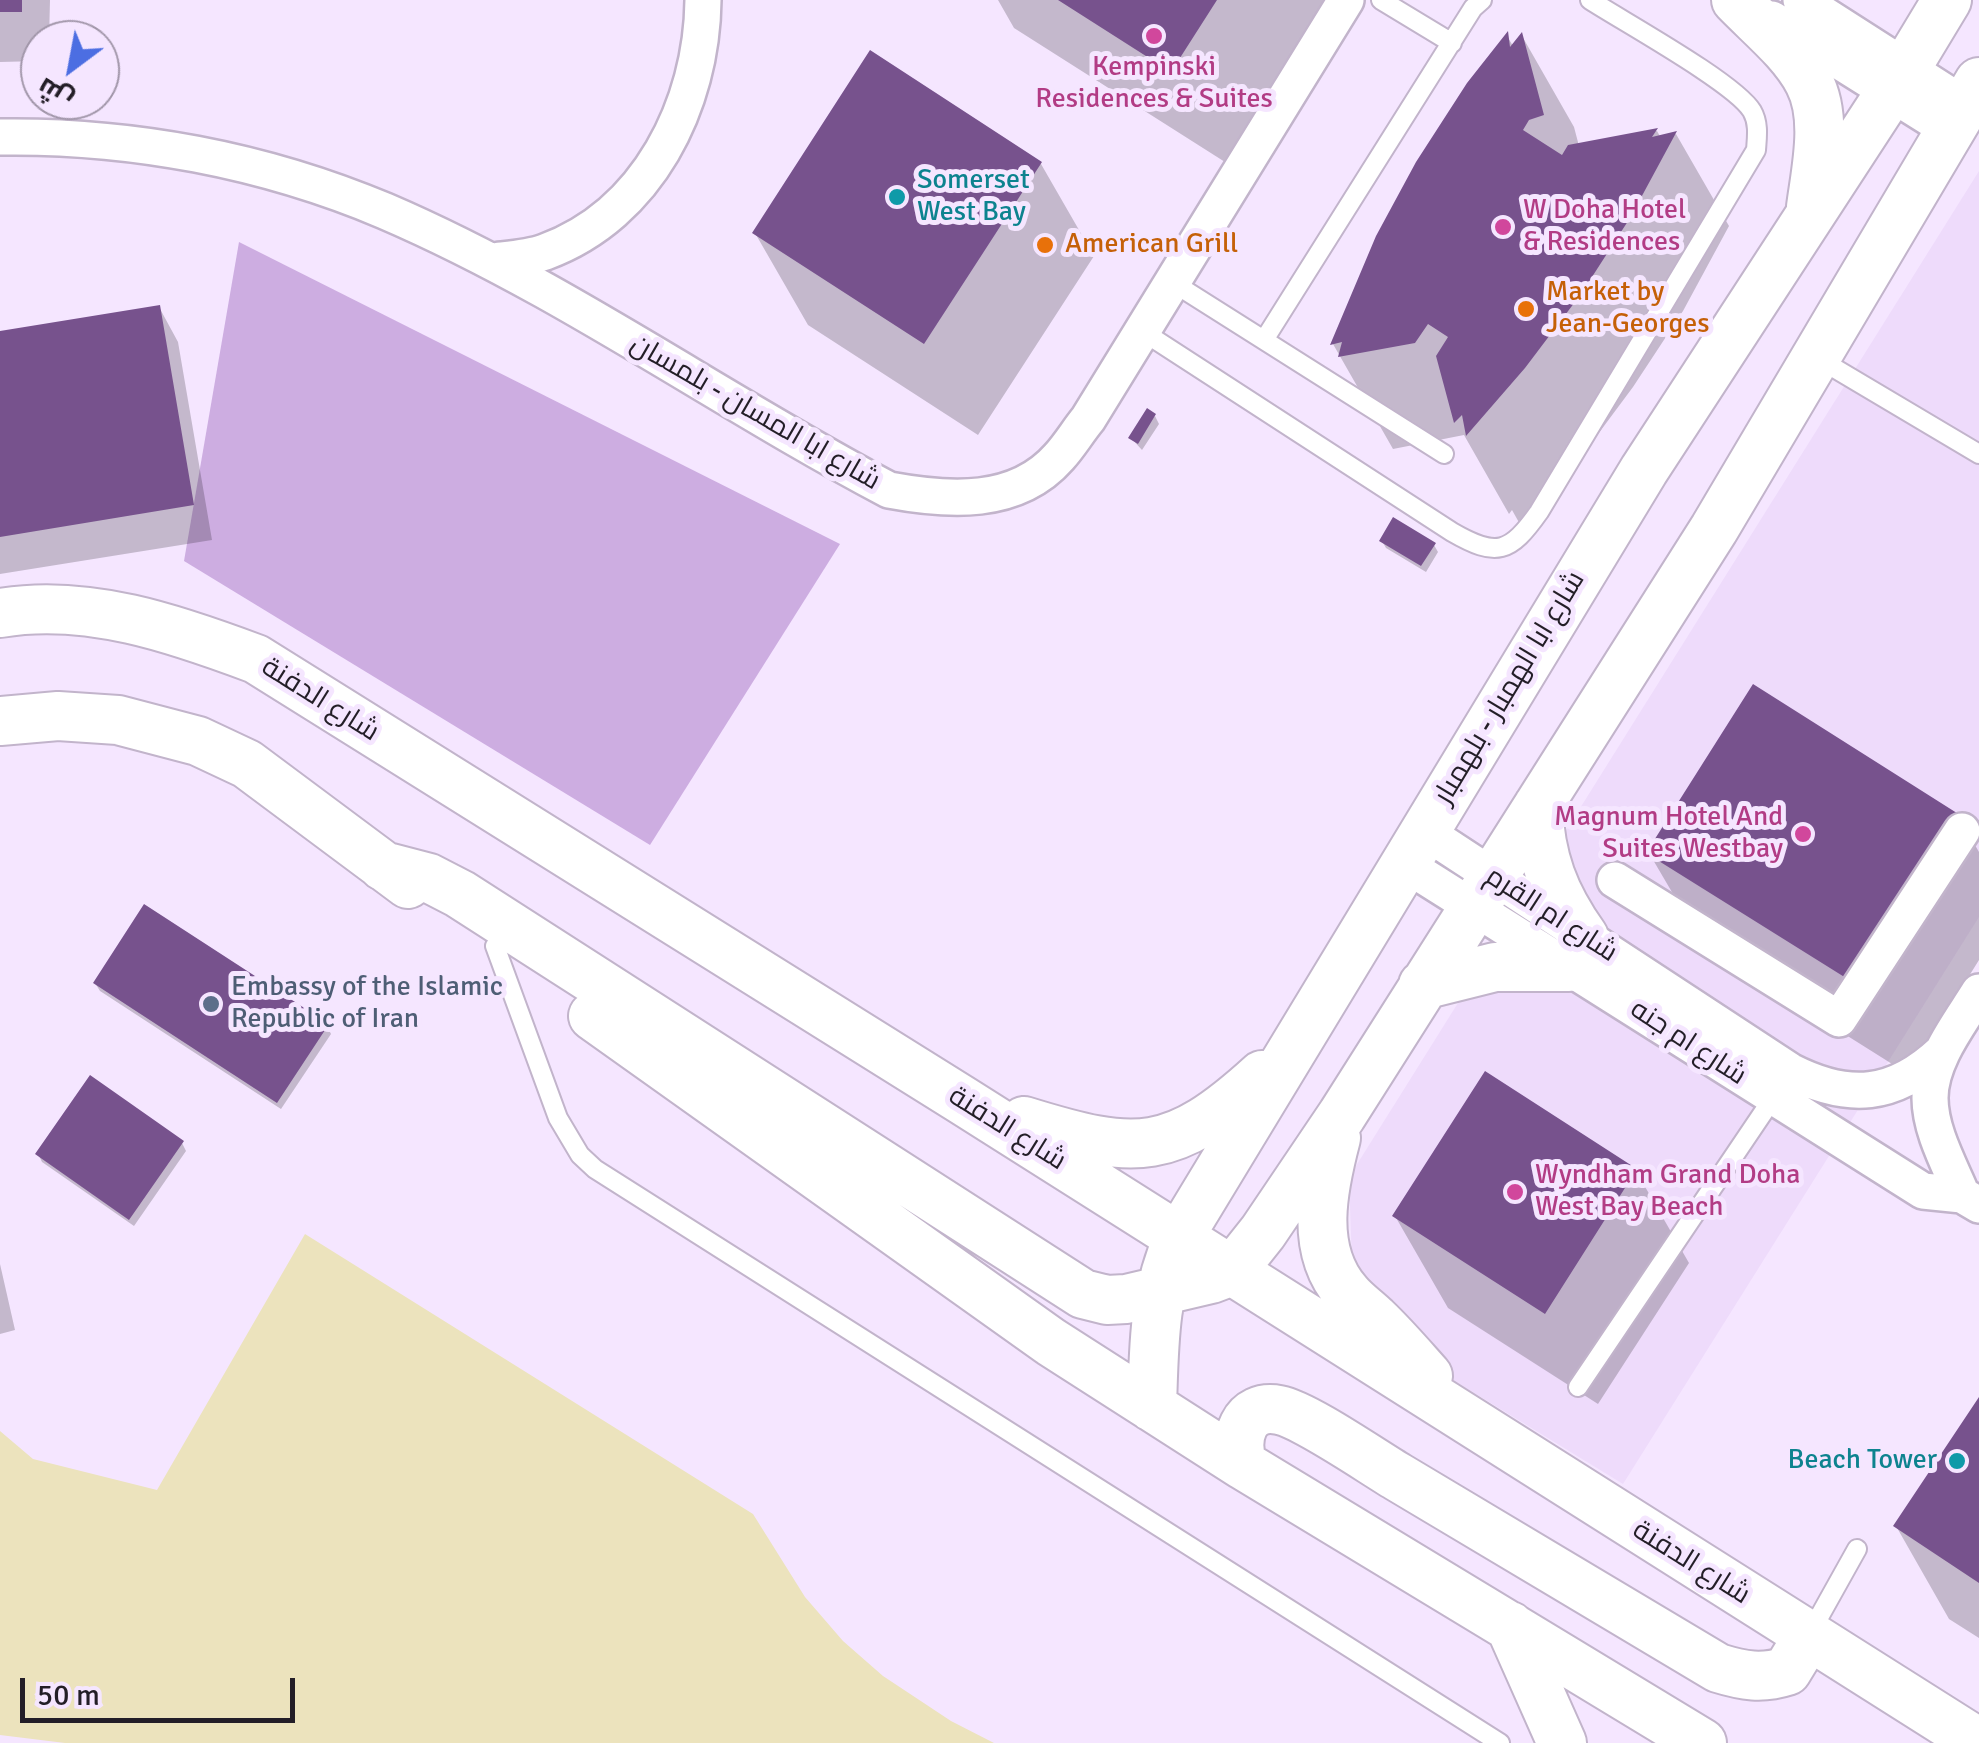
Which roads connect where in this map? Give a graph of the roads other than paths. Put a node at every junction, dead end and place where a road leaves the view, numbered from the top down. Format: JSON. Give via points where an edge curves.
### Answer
{"nodes":[{"id":1,"x":703,"y":0,"type":"edge"},
{"id":2,"x":1346,"y":0,"type":"edge"},
{"id":3,"x":1382,"y":0,"type":"edge"},
{"id":4,"x":1482,"y":0,"type":"edge"},
{"id":5,"x":1590,"y":0,"type":"edge"},
{"id":6,"x":1739,"y":0,"type":"edge"},
{"id":7,"x":1800,"y":0,"type":"edge"},
{"id":8,"x":1947,"y":0,"type":"edge"},
{"id":9,"x":1452,"y":43,"type":"junction"},
{"id":10,"x":1898,"y":80,"type":"junction"},
{"id":11,"x":1964,"y":105,"type":"edge"},
{"id":12,"x":0,"y":137,"type":"edge"},
{"id":13,"x":1810,"y":217,"type":"junction"},
{"id":14,"x":492,"y":262,"type":"junction"},
{"id":15,"x":1172,"y":282,"type":"junction"},
{"id":16,"x":1142,"y":331,"type":"junction"},
{"id":17,"x":1264,"y":340,"type":"junction"},
{"id":18,"x":1814,"y":356,"type":"junction"},
{"id":19,"x":1444,"y":454,"type":"dead end"},
{"id":20,"x":1979,"y":454,"type":"edge"},
{"id":21,"x":0,"y":613,"type":"edge"},
{"id":22,"x":0,"y":720,"type":"edge"},
{"id":23,"x":1538,"y":806,"type":"junction"},
{"id":24,"x":1970,"y":836,"type":"edge"},
{"id":25,"x":1413,"y":847,"type":"junction"},
{"id":26,"x":383,"y":866,"type":"junction"},
{"id":27,"x":1615,"y":880,"type":"dead end"},
{"id":28,"x":1483,"y":892,"type":"junction"},
{"id":29,"x":495,"y":946,"type":"junction"},
{"id":30,"x":1577,"y":952,"type":"junction"},
{"id":31,"x":1423,"y":985,"type":"junction"},
{"id":32,"x":1979,"y":992,"type":"edge"},
{"id":33,"x":1293,"y":1044,"type":"junction"},
{"id":34,"x":1942,"y":1052,"type":"junction"},
{"id":35,"x":1773,"y":1098,"type":"junction"},
{"id":36,"x":962,"y":1100,"type":"junction"},
{"id":37,"x":1342,"y":1115,"type":"junction"},
{"id":38,"x":1971,"y":1200,"type":"edge"},
{"id":39,"x":1179,"y":1237,"type":"junction"},
{"id":40,"x":1232,"y":1271,"type":"junction"},
{"id":41,"x":1160,"y":1294,"type":"junction"},
{"id":42,"x":1578,"y":1387,"type":"dead end"},
{"id":43,"x":1152,"y":1408,"type":"junction"},
{"id":44,"x":1453,"y":1411,"type":"junction"},
{"id":45,"x":1244,"y":1465,"type":"junction"},
{"id":46,"x":1858,"y":1549,"type":"dead end"},
{"id":47,"x":1510,"y":1626,"type":"junction"},
{"id":48,"x":1809,"y":1635,"type":"junction"},
{"id":49,"x":1500,"y":1743,"type":"edge"},
{"id":50,"x":1562,"y":1743,"type":"edge"},
{"id":51,"x":1702,"y":1743,"type":"edge"},
{"id":52,"x":1979,"y":1743,"type":"edge"}],
"edges":[{"from":1,"to":14,"type":"street","via":[[698,60],[676,132],[624,200],[584,234],[542,254]]},
{"from":2,"to":15,"type":"street","name":"شارع ابا المسان - بلمسان"},
{"from":3,"to":9,"type":"lane"},
{"from":4,"to":9,"type":"lane"},
{"from":5,"to":16,"type":"lane","via":[[1733,90],[1752,112],[1756,150],[1539,512],[1508,548],[1491,550],[1452,532]]},
{"from":6,"to":10,"type":"street"},
{"from":6,"to":13,"type":"main road","via":[[1810,84],[1818,155]]},
{"from":7,"to":10,"type":"street"},
{"from":8,"to":10,"type":"main road","name":"شارع ابا الهمبار - بلهمبار"},
{"from":9,"to":17,"type":"lane"},
{"from":10,"to":11,"type":"street"},
{"from":10,"to":13,"type":"main road","name":"شارع ابا الهمبار - بلهمبار"},
{"from":11,"to":18,"type":"main road"},
{"from":12,"to":14,"type":"street","name":"شارع ابا المسان - بلمسان","via":[[133,143],[266,170],[382,210]]},
{"from":13,"to":25,"type":"main road","name":"شارع ابا الهمبار - بلهمبار","via":[[1644,470]]},
{"from":14,"to":16,"type":"street","name":"شارع ابا المسان - بلمسان","via":[[860,475],[925,497],[994,495],[1036,478],[1088,419]]},
{"from":15,"to":16,"type":"street","name":"شارع ابا المسان - بلمسان"},
{"from":15,"to":17,"type":"lane"},
{"from":17,"to":19,"type":"lane"},
{"from":18,"to":20,"type":"lane"},
{"from":18,"to":23,"type":"main road","via":[[1714,529]]},
{"from":21,"to":36,"type":"main road","name":"شارع الدفنة","via":[[27,609],[141,621],[256,659]]},
{"from":22,"to":26,"type":"main road","via":[[118,720],[198,742],[247,764]]},
{"from":23,"to":28,"type":"main road"},
{"from":23,"to":30,"type":"main road","via":[[1548,876]]},
{"from":24,"to":27,"type":"street","via":[[1839,1019]]},
{"from":25,"to":28,"type":"street","name":"شارع ام جنه"},
{"from":25,"to":33,"type":"main road","name":"شارع ابا الهمبار - بلهمبار"},
{"from":26,"to":29,"type":"main road"},
{"from":26,"to":41,"type":"main road","via":[[460,894],[1083,1294],[1108,1300]]},
{"from":28,"to":30,"type":"street","name":"شارع ام جنه"},
{"from":28,"to":31,"type":"main road"},
{"from":29,"to":43,"type":"main road"},
{"from":29,"to":49,"type":"lane","via":[[558,1118],[595,1169]]},
{"from":30,"to":31,"type":"main road"},
{"from":30,"to":34,"type":"street","name":"شارع ام القرم","via":[[1815,1084],[1842,1091],[1884,1087],[1922,1071]]},
{"from":30,"to":35,"type":"street","name":"شارع ام جنه"},
{"from":31,"to":37,"type":"main road"},
{"from":32,"to":34,"type":"street","name":"شارع ام القرم"},
{"from":33,"to":36,"type":"main road","via":[[1220,1110],[1154,1144],[1084,1138]]},
{"from":33,"to":39,"type":"main road","name":"شارع ابا الهمبار - بلهمبار"},
{"from":34,"to":38,"type":"street","name":"شارع ام القرم","via":[[1929,1095],[1932,1119]]},
{"from":35,"to":38,"type":"street","name":"شارع ام جنه","via":[[1922,1191]]},
{"from":35,"to":42,"type":"lane"},
{"from":36,"to":39,"type":"main road","name":"شارع الدفنة"},
{"from":37,"to":40,"type":"main road"},
{"from":37,"to":44,"type":"main road","via":[[1324,1182],[1324,1243],[1332,1270]]},
{"from":39,"to":40,"type":"main road","name":"شارع الدفنة"},
{"from":39,"to":41,"type":"main road","name":"شارع ابا الهمبار - بلهمبار"},
{"from":40,"to":41,"type":"main road"},
{"from":40,"to":44,"type":"main road","name":"شارع الدفنة"},
{"from":41,"to":43,"type":"main road","name":"شارع ابا الهمبار - بلهمبار"},
{"from":43,"to":45,"type":"main road"},
{"from":44,"to":48,"type":"main road","name":"شارع الدفنة"},
{"from":45,"to":47,"type":"main road"},
{"from":45,"to":48,"type":"main road","via":[[1238,1434],[1260,1411],[1276,1409],[1718,1668],[1769,1677],[1788,1671]]},
{"from":46,"to":48,"type":"lane"},
{"from":47,"to":50,"type":"main road"},
{"from":47,"to":51,"type":"main road"},
{"from":48,"to":52,"type":"main road","name":"شارع الدفنة"}]}
